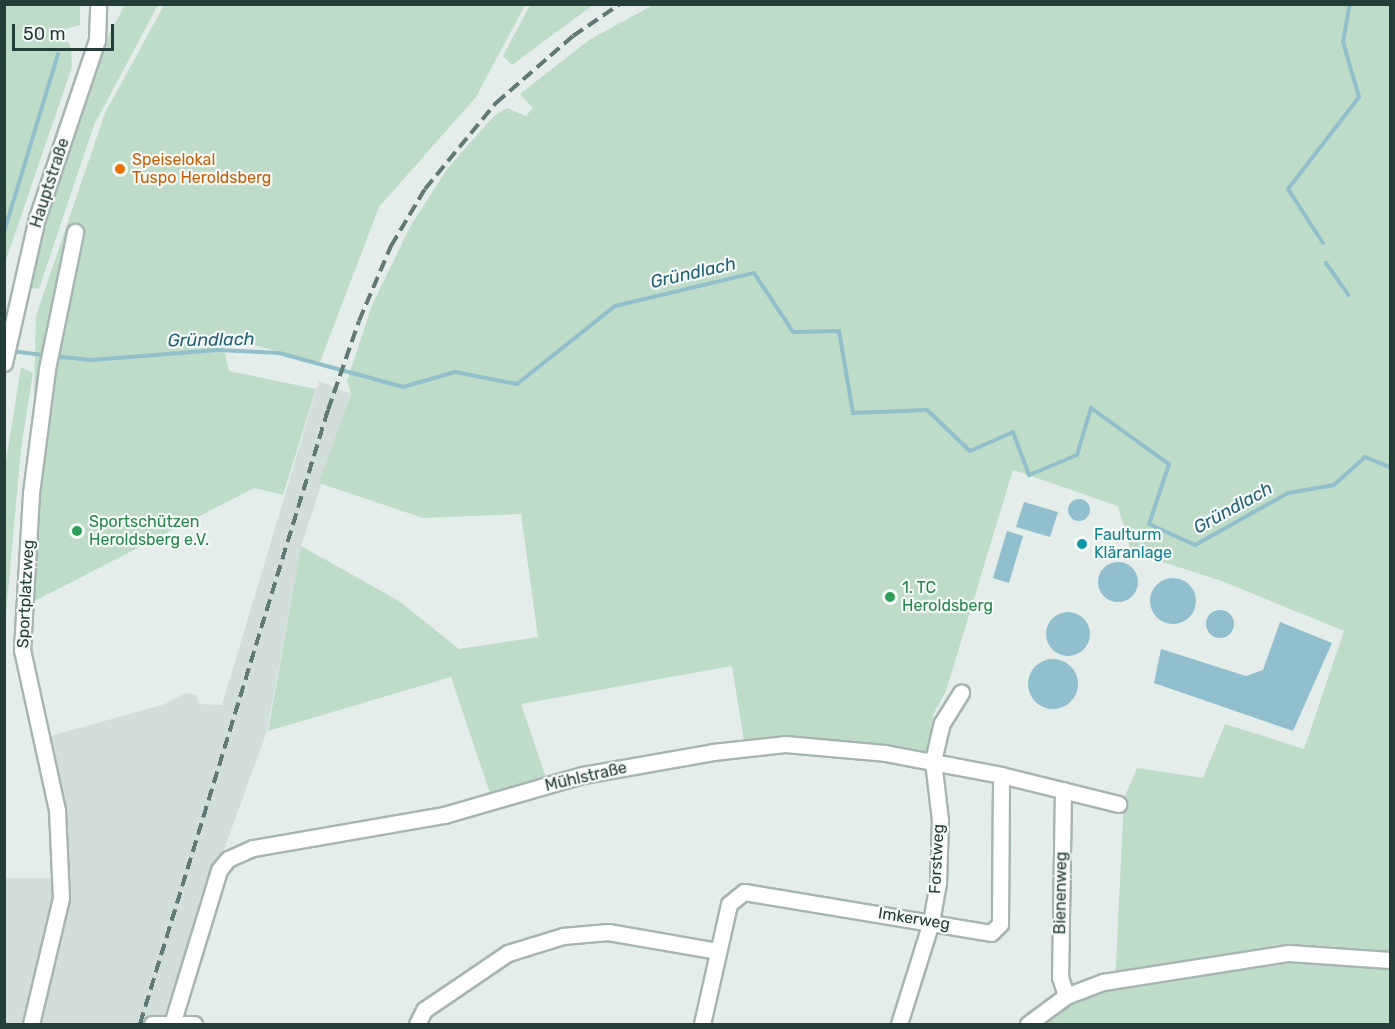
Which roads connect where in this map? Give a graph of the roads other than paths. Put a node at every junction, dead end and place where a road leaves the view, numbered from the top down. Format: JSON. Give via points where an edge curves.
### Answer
{"nodes":[{"id":1,"x":98,"y":4,"type":"edge"},
{"id":2,"x":75,"y":232,"type":"dead end"},
{"id":3,"x":4,"y":363,"type":"edge"},
{"id":4,"x":961,"y":693,"type":"dead end"},
{"id":5,"x":933,"y":761,"type":"junction"},
{"id":6,"x":1001,"y":775,"type":"junction"},
{"id":7,"x":1063,"y":790,"type":"junction"},
{"id":8,"x":1118,"y":804,"type":"dead end"},
{"id":9,"x":932,"y":922,"type":"junction"},
{"id":10,"x":718,"y":951,"type":"junction"},
{"id":11,"x":1390,"y":960,"type":"edge"},
{"id":12,"x":1066,"y":996,"type":"junction"},
{"id":13,"x":173,"y":1023,"type":"edge"},
{"id":14,"x":31,"y":1024,"type":"edge"},
{"id":15,"x":152,"y":1024,"type":"edge"},
{"id":16,"x":194,"y":1024,"type":"edge"},
{"id":17,"x":417,"y":1024,"type":"edge"},
{"id":18,"x":702,"y":1024,"type":"edge"},
{"id":19,"x":899,"y":1024,"type":"edge"},
{"id":20,"x":1028,"y":1024,"type":"edge"}],
"edges":[{"from":1,"to":3,"type":"street","name":"Hauptstraße","via":[[101,16],[97,40],[37,218]]},
{"from":2,"to":14,"type":"street","name":"Sportplatzweg","via":[[47,369],[31,493],[22,650],[57,810],[61,898]]},
{"from":4,"to":5,"type":"street","via":[[942,723]]},
{"from":5,"to":6,"type":"street","name":"Mühlstraße"},
{"from":5,"to":9,"type":"street","name":"Forstweg","via":[[940,820],[938,884]]},
{"from":5,"to":13,"type":"street","name":"Mühlstraße","via":[[785,744],[713,752],[583,775],[444,815],[240,852],[219,870]]},
{"from":6,"to":7,"type":"street","name":"Mühlstraße"},
{"from":6,"to":9,"type":"street","name":"Imkerweg","via":[[1000,924],[991,933]]},
{"from":7,"to":8,"type":"street","name":"Mühlstraße"},
{"from":7,"to":12,"type":"street","name":"Bienenweg","via":[[1060,977]]},
{"from":9,"to":10,"type":"street","name":"Imkerweg","via":[[744,892],[729,904]]},
{"from":9,"to":19,"type":"street","name":"Forstweg"},
{"from":10,"to":17,"type":"street","via":[[608,932],[563,936],[500,958],[424,1010]]},
{"from":10,"to":18,"type":"street","name":"Imkerweg"},
{"from":11,"to":12,"type":"street","via":[[1316,952],[1209,964],[1103,982]]},
{"from":12,"to":20,"type":"street"},
{"from":13,"to":15,"type":"street"},
{"from":13,"to":16,"type":"street"}]}
